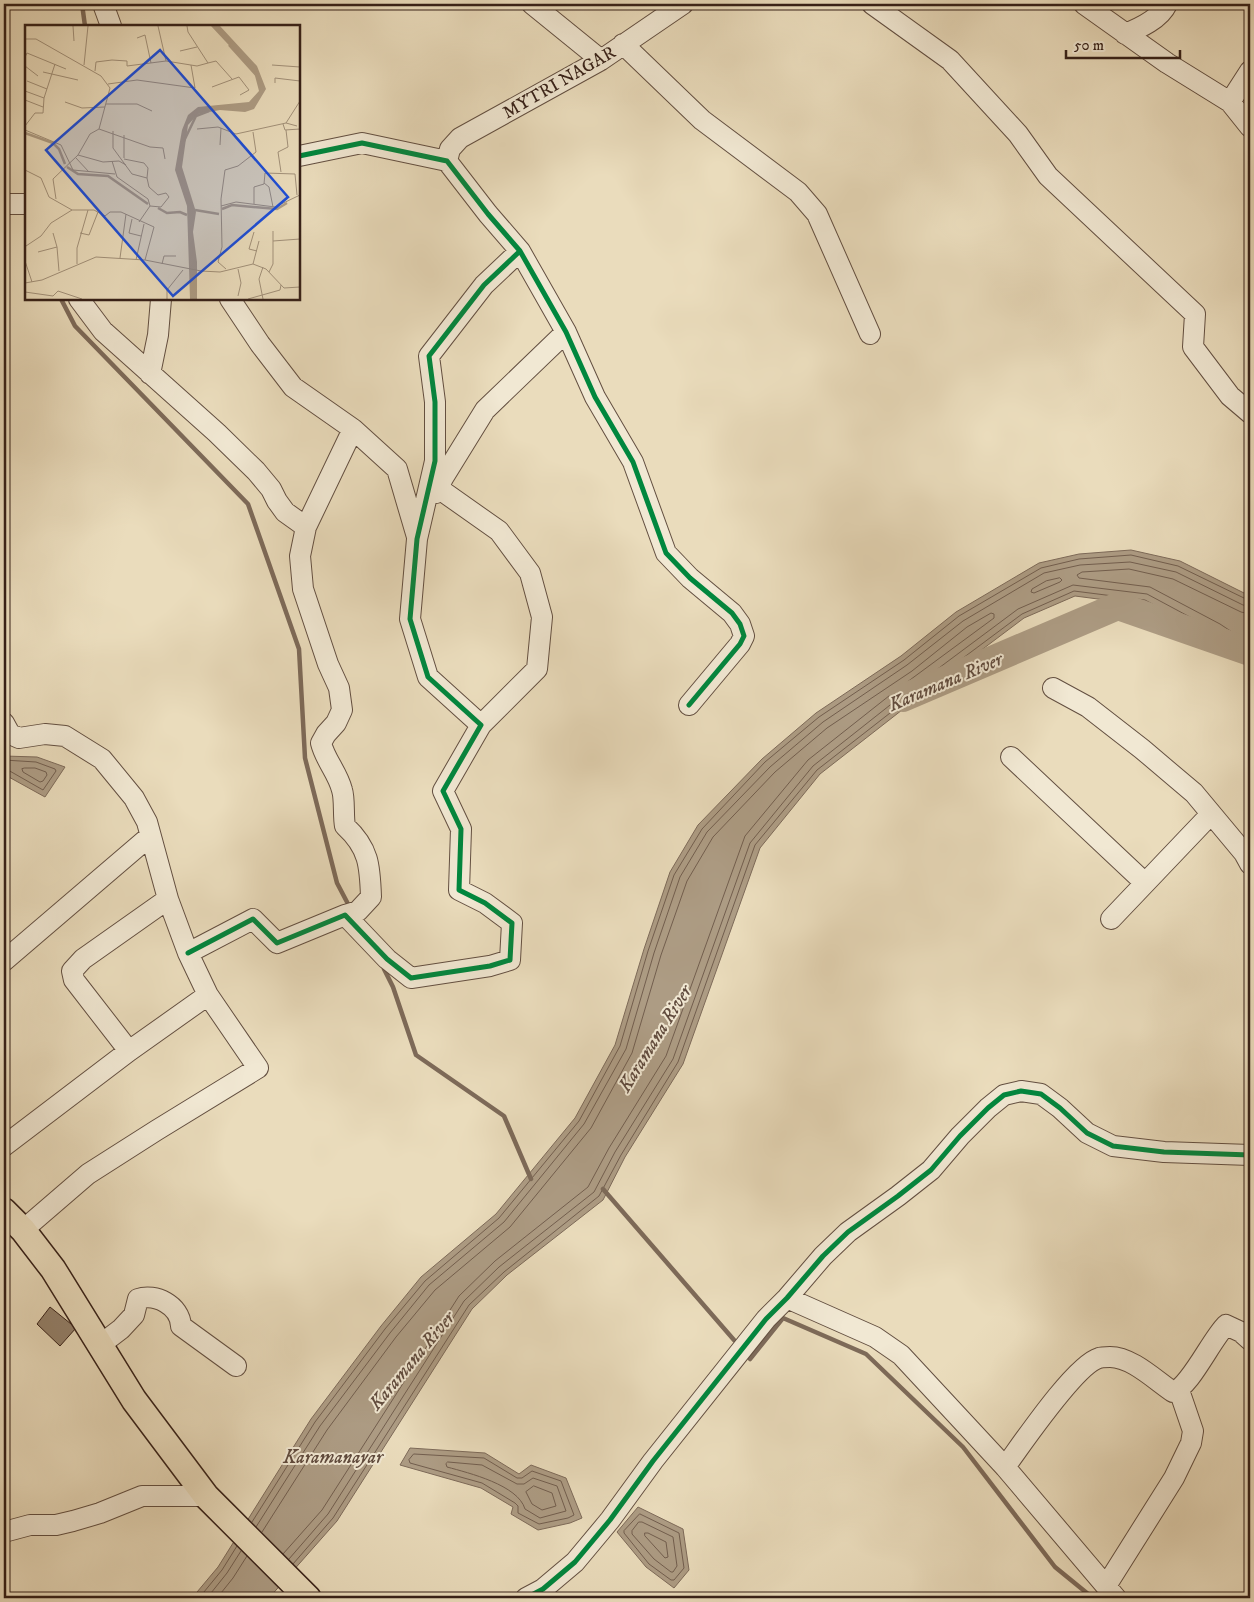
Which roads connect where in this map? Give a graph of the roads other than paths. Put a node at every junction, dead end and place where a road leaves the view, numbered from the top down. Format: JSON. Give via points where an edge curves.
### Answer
{"nodes":[{"id":1,"x":104,"y":4,"type":"edge"},
{"id":2,"x":532,"y":4,"type":"edge"},
{"id":3,"x":872,"y":4,"type":"edge"},
{"id":4,"x":1084,"y":4,"type":"edge"},
{"id":5,"x":1167,"y":4,"type":"edge"},
{"id":6,"x":681,"y":6,"type":"edge"},
{"id":7,"x":111,"y":25,"type":"edge"},
{"id":8,"x":1126,"y":34,"type":"junction"},
{"id":9,"x":623,"y":44,"type":"junction"},
{"id":10,"x":601,"y":60,"type":"junction"},
{"id":11,"x":1250,"y":71,"type":"edge"},
{"id":12,"x":1230,"y":102,"type":"junction"},
{"id":13,"x":1250,"y":127,"type":"edge"},
{"id":14,"x":300,"y":156,"type":"edge"},
{"id":15,"x":447,"y":161,"type":"junction"},
{"id":16,"x":4,"y":204,"type":"edge"},
{"id":17,"x":25,"y":204,"type":"edge"},
{"id":18,"x":520,"y":251,"type":"junction"},
{"id":19,"x":79,"y":300,"type":"edge"},
{"id":20,"x":162,"y":300,"type":"edge"},
{"id":21,"x":231,"y":300,"type":"edge"},
{"id":22,"x":566,"y":332,"type":"junction"},
{"id":23,"x":870,"y":334,"type":"dead end"},
{"id":24,"x":150,"y":374,"type":"junction"},
{"id":25,"x":1250,"y":414,"type":"edge"},
{"id":26,"x":353,"y":429,"type":"junction"},
{"id":27,"x":438,"y":488,"type":"junction"},
{"id":28,"x":306,"y":527,"type":"junction"},
{"id":29,"x":417,"y":539,"type":"junction"},
{"id":30,"x":1053,"y":688,"type":"dead end"},
{"id":31,"x":689,"y":705,"type":"dead end"},
{"id":32,"x":4,"y":723,"type":"edge"},
{"id":33,"x":481,"y":725,"type":"junction"},
{"id":34,"x":1011,"y":757,"type":"dead end"},
{"id":35,"x":1212,"y":814,"type":"junction"},
{"id":36,"x":150,"y":836,"type":"junction"},
{"id":37,"x":1250,"y":864,"type":"edge"},
{"id":38,"x":1146,"y":883,"type":"junction"},
{"id":39,"x":168,"y":899,"type":"junction"},
{"id":40,"x":345,"y":915,"type":"junction"},
{"id":41,"x":1111,"y":919,"type":"dead end"},
{"id":42,"x":188,"y":953,"type":"junction"},
{"id":43,"x":4,"y":961,"type":"edge"},
{"id":44,"x":208,"y":995,"type":"junction"},
{"id":45,"x":129,"y":1051,"type":"junction"},
{"id":46,"x":4,"y":1146,"type":"edge"},
{"id":47,"x":1250,"y":1155,"type":"edge"},
{"id":48,"x":4,"y":1211,"type":"edge"},
{"id":49,"x":23,"y":1230,"type":"junction"},
{"id":50,"x":787,"y":1298,"type":"junction"},
{"id":51,"x":1250,"y":1340,"type":"edge"},
{"id":52,"x":100,"y":1345,"type":"junction"},
{"id":53,"x":236,"y":1366,"type":"dead end"},
{"id":54,"x":1179,"y":1390,"type":"junction"},
{"id":55,"x":1005,"y":1467,"type":"junction"},
{"id":56,"x":206,"y":1496,"type":"junction"},
{"id":57,"x":4,"y":1532,"type":"edge"},
{"id":58,"x":1111,"y":1592,"type":"edge"},
{"id":59,"x":308,"y":1598,"type":"edge"},
{"id":60,"x":526,"y":1598,"type":"edge"}],
"edges":[{"from":1,"to":7,"type":"street"},
{"from":2,"to":10,"type":"street"},
{"from":3,"to":25,"type":"street","via":[[950,60],[1018,134],[1048,176],[1195,314],[1193,347],[1230,396]]},
{"from":4,"to":8,"type":"street"},
{"from":5,"to":8,"type":"street","via":[[1160,14]]},
{"from":6,"to":9,"type":"street","name":"MYTRI NAGAR"},
{"from":8,"to":12,"type":"street","via":[[1167,64]]},
{"from":9,"to":10,"type":"street","name":"MYTRI NAGAR"},
{"from":9,"to":23,"type":"street","via":[[702,120],[798,192],[817,214]]},
{"from":10,"to":15,"type":"street","name":"MYTRI NAGAR","via":[[460,138],[450,150]]},
{"from":11,"to":12,"type":"street"},
{"from":12,"to":13,"type":"street"},
{"from":14,"to":15,"type":"street","via":[[362,143]]},
{"from":15,"to":18,"type":"street"},
{"from":16,"to":17,"type":"street"},
{"from":18,"to":22,"type":"street"},
{"from":18,"to":29,"type":"street","via":[[484,285],[429,356],[435,402],[435,461]]},
{"from":19,"to":24,"type":"street","via":[[102,331]]},
{"from":20,"to":24,"type":"street"},
{"from":21,"to":26,"type":"street","via":[[293,386]]},
{"from":22,"to":27,"type":"street","via":[[485,410]]},
{"from":22,"to":31,"type":"street","via":[[595,397],[633,462],[666,553],[732,613],[744,636]]},
{"from":24,"to":28,"type":"street","via":[[236,452],[272,489],[285,512]]},
{"from":26,"to":28,"type":"street"},
{"from":26,"to":29,"type":"street","via":[[397,469]]},
{"from":27,"to":29,"type":"street"},
{"from":27,"to":33,"type":"street","via":[[499,531],[530,573],[542,617],[537,669]]},
{"from":28,"to":40,"type":"street","via":[[300,556],[303,589],[339,688],[342,710],[321,742],[343,791],[345,826],[364,847],[370,880],[370,897],[358,911]]},
{"from":29,"to":33,"type":"street","via":[[410,619],[428,677]]},
{"from":30,"to":35,"type":"street","via":[[1088,707],[1142,749],[1194,793]]},
{"from":32,"to":36,"type":"street","via":[[10,734],[19,738],[46,734],[66,736],[102,759],[134,798]]},
{"from":33,"to":40,"type":"street","via":[[443,791],[460,829],[459,890],[485,903],[512,923],[510,960],[411,978],[387,959]]},
{"from":34,"to":38,"type":"street"},
{"from":35,"to":37,"type":"street"},
{"from":35,"to":38,"type":"street"},
{"from":36,"to":39,"type":"street"},
{"from":36,"to":43,"type":"street"},
{"from":38,"to":41,"type":"street"},
{"from":39,"to":42,"type":"street"},
{"from":39,"to":45,"type":"street","via":[[82,959],[72,971],[74,980]]},
{"from":40,"to":42,"type":"street","via":[[277,942],[253,919]]},
{"from":42,"to":44,"type":"street"},
{"from":44,"to":45,"type":"street"},
{"from":44,"to":49,"type":"street","via":[[258,1068],[88,1174]]},
{"from":45,"to":46,"type":"street"},
{"from":47,"to":50,"type":"street","via":[[1164,1152],[1113,1146],[1087,1133],[1042,1094],[1021,1091],[1004,1095],[960,1136],[931,1170],[848,1232]]},
{"from":48,"to":49,"type":"main road"},
{"from":49,"to":52,"type":"main road","via":[[53,1269]]},
{"from":50,"to":55,"type":"street","via":[[875,1337],[901,1355]]},
{"from":50,"to":60,"type":"street","via":[[766,1319],[575,1562],[543,1589]]},
{"from":51,"to":54,"type":"street","via":[[1226,1325]]},
{"from":52,"to":53,"type":"street","via":[[134,1315],[138,1299],[145,1296],[161,1299],[173,1308],[181,1326]]},
{"from":52,"to":56,"type":"main road","via":[[134,1400]]},
{"from":54,"to":55,"type":"street","via":[[1173,1392],[1142,1369],[1125,1361],[1112,1356],[1098,1358],[1064,1388]]},
{"from":54,"to":58,"type":"street","via":[[1192,1431],[1191,1443]]},
{"from":55,"to":58,"type":"street"},
{"from":56,"to":57,"type":"street","via":[[142,1496],[100,1514],[56,1525],[30,1524]]},
{"from":56,"to":59,"type":"main road"}]}
